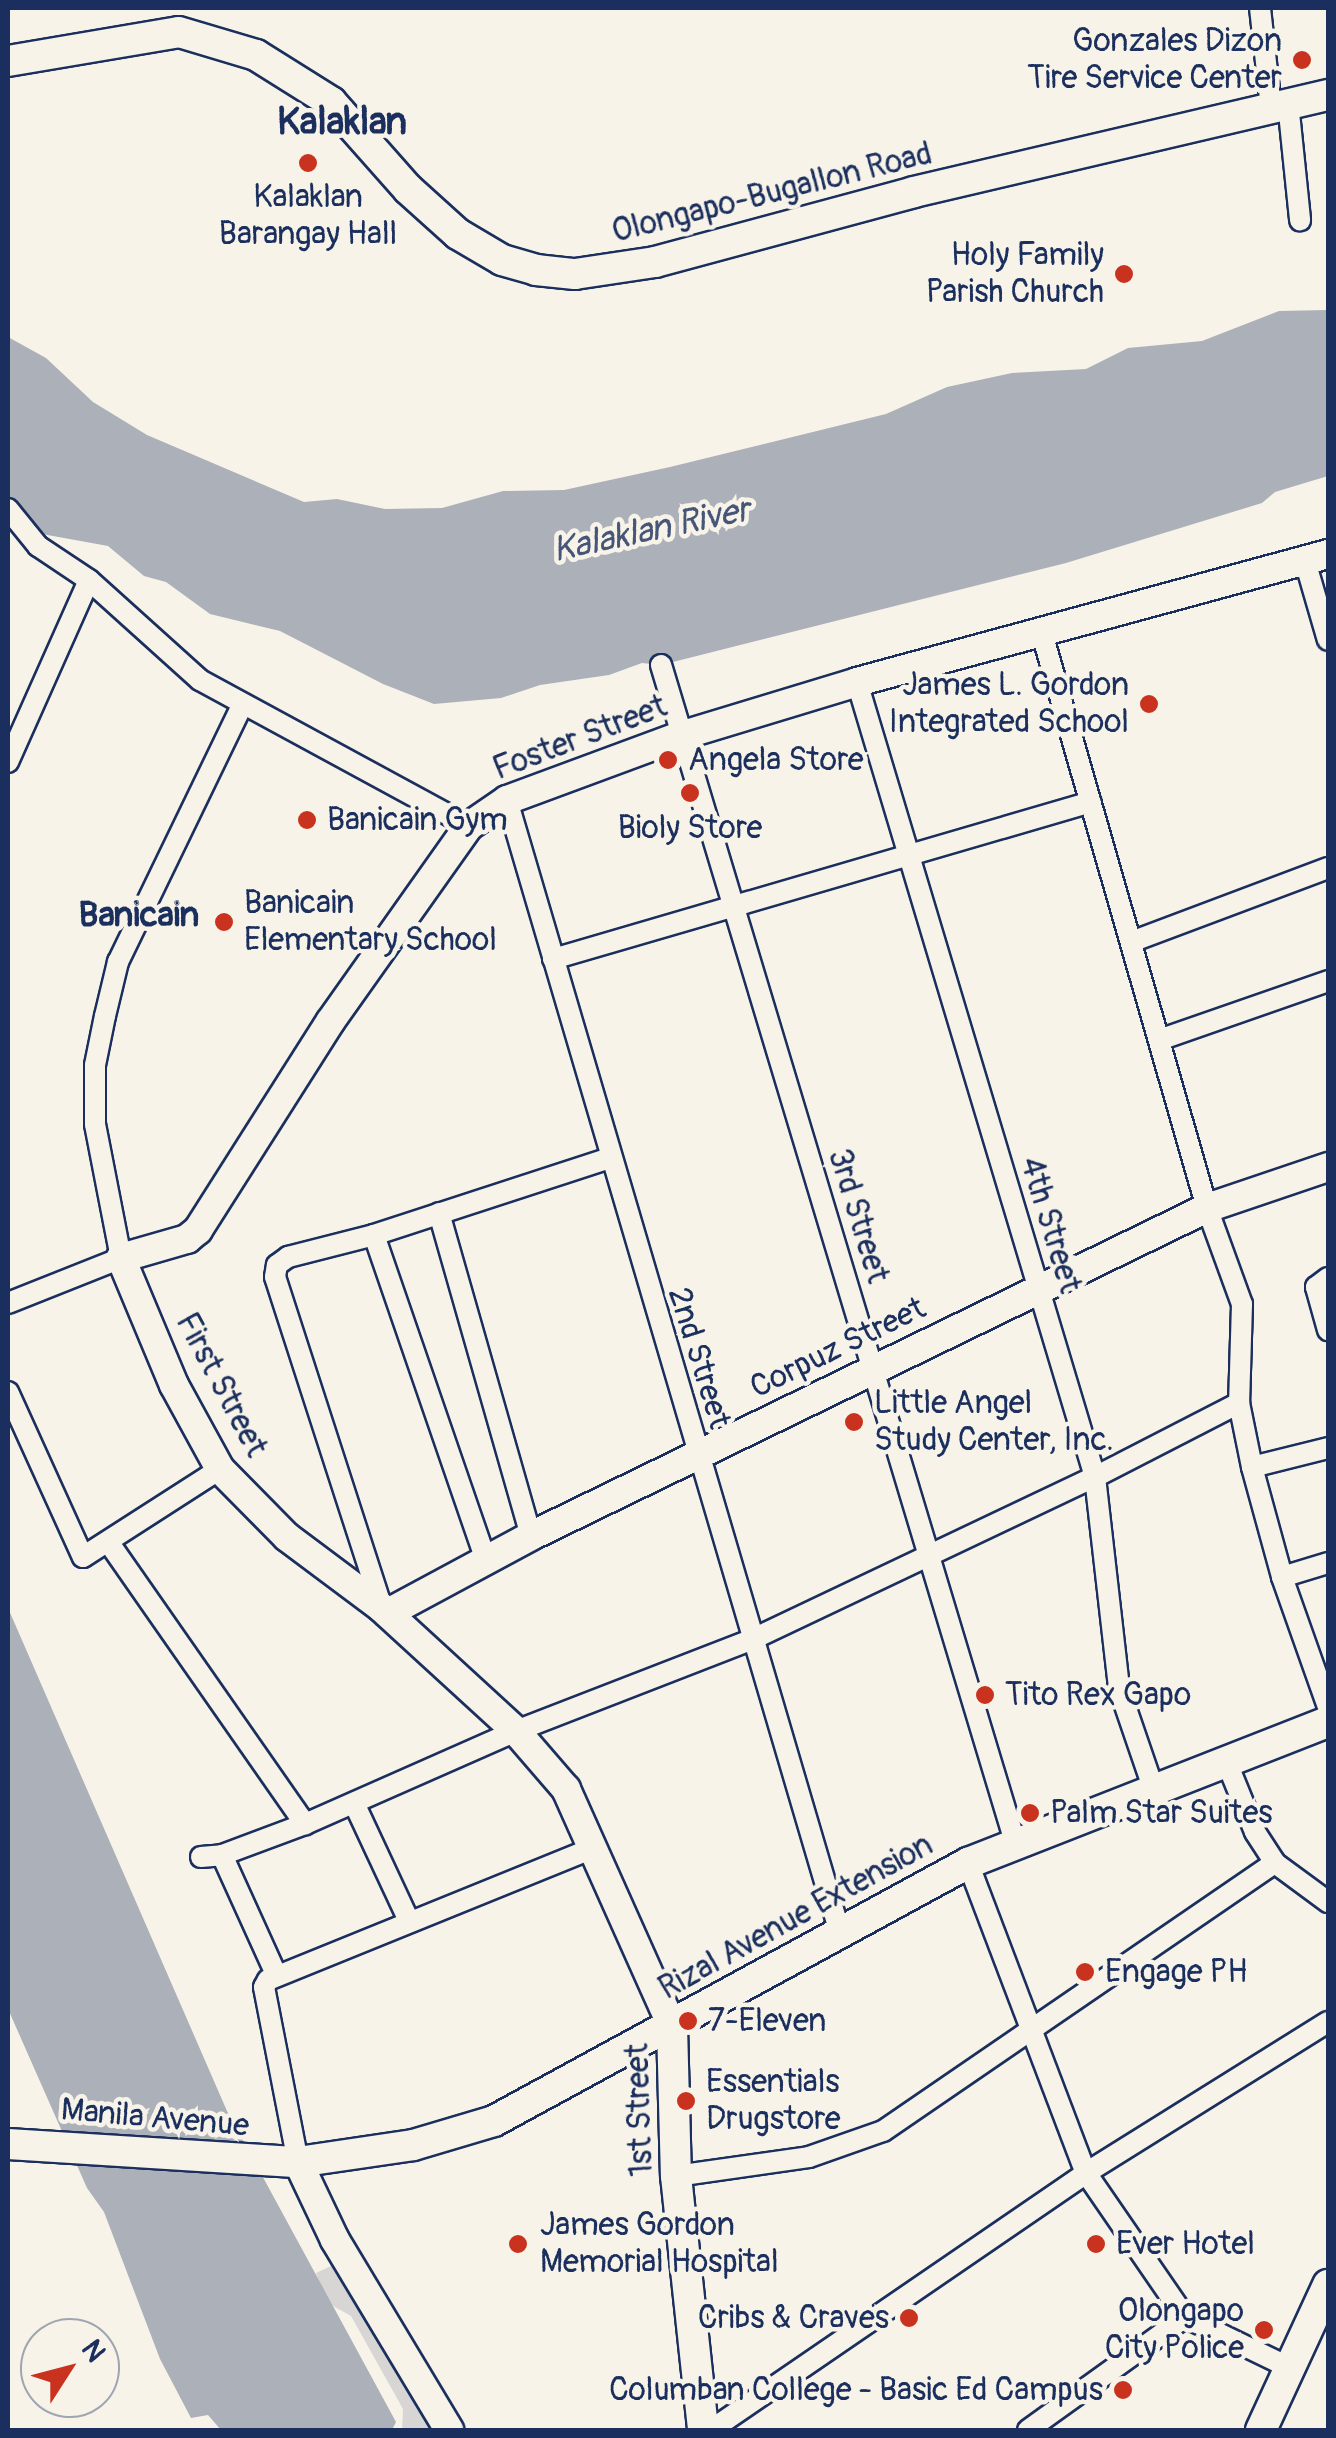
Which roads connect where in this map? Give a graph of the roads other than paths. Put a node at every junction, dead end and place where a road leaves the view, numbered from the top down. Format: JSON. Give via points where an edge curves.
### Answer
{"nodes":[{"id":1,"x":1260,"y":8,"type":"edge"},
{"id":2,"x":8,"y":61,"type":"edge"},
{"id":3,"x":1328,"y":96,"type":"edge"},
{"id":4,"x":1279,"y":105,"type":"junction"},
{"id":5,"x":1300,"y":220,"type":"dead end"},
{"id":6,"x":8,"y":509,"type":"edge"},
{"id":7,"x":1316,"y":558,"type":"edge"},
{"id":8,"x":89,"y":580,"type":"junction"},
{"id":9,"x":1041,"y":630,"type":"junction"},
{"id":10,"x":1328,"y":640,"type":"edge"},
{"id":11,"x":660,"y":665,"type":"dead end"},
{"id":12,"x":857,"y":682,"type":"junction"},
{"id":13,"x":242,"y":706,"type":"junction"},
{"id":14,"x":683,"y":736,"type":"junction"},
{"id":15,"x":8,"y":762,"type":"edge"},
{"id":16,"x":506,"y":800,"type":"junction"},
{"id":17,"x":1091,"y":802,"type":"junction"},
{"id":18,"x":469,"y":826,"type":"junction"},
{"id":19,"x":910,"y":856,"type":"junction"},
{"id":20,"x":1328,"y":868,"type":"edge"},
{"id":21,"x":732,"y":904,"type":"junction"},
{"id":22,"x":1131,"y":942,"type":"junction"},
{"id":23,"x":554,"y":959,"type":"junction"},
{"id":24,"x":1328,"y":981,"type":"edge"},
{"id":25,"x":1159,"y":1040,"type":"junction"},
{"id":26,"x":608,"y":1158,"type":"junction"},
{"id":27,"x":1328,"y":1167,"type":"edge"},
{"id":28,"x":1208,"y":1208,"type":"junction"},
{"id":29,"x":439,"y":1213,"type":"junction"},
{"id":30,"x":374,"y":1234,"type":"junction"},
{"id":31,"x":122,"y":1258,"type":"junction"},
{"id":32,"x":1323,"y":1285,"type":"edge"},
{"id":33,"x":1037,"y":1289,"type":"junction"},
{"id":34,"x":8,"y":1303,"type":"edge"},
{"id":35,"x":1328,"y":1330,"type":"edge"},
{"id":36,"x":874,"y":1369,"type":"junction"},
{"id":37,"x":8,"y":1392,"type":"edge"},
{"id":38,"x":1239,"y":1403,"type":"junction"},
{"id":39,"x":1328,"y":1448,"type":"edge"},
{"id":40,"x":698,"y":1458,"type":"junction"},
{"id":41,"x":1252,"y":1467,"type":"junction"},
{"id":42,"x":220,"y":1468,"type":"junction"},
{"id":43,"x":1096,"y":1478,"type":"junction"},
{"id":44,"x":532,"y":1536,"type":"junction"},
{"id":45,"x":108,"y":1543,"type":"junction"},
{"id":46,"x":930,"y":1556,"type":"junction"},
{"id":47,"x":486,"y":1560,"type":"junction"},
{"id":48,"x":1328,"y":1563,"type":"edge"},
{"id":49,"x":1282,"y":1577,"type":"junction"},
{"id":50,"x":385,"y":1611,"type":"junction"},
{"id":51,"x":751,"y":1640,"type":"junction"},
{"id":52,"x":1328,"y":1706,"type":"edge"},
{"id":53,"x":1328,"y":1722,"type":"edge"},
{"id":54,"x":516,"y":1731,"type":"junction"},
{"id":55,"x":1227,"y":1763,"type":"junction"},
{"id":56,"x":1154,"y":1790,"type":"junction"},
{"id":57,"x":354,"y":1803,"type":"junction"},
{"id":58,"x":305,"y":1824,"type":"junction"},
{"id":59,"x":1015,"y":1842,"type":"junction"},
{"id":60,"x":593,"y":1848,"type":"junction"},
{"id":61,"x":968,"y":1863,"type":"junction"},
{"id":62,"x":1275,"y":1864,"type":"junction"},
{"id":63,"x":1328,"y":1902,"type":"edge"},
{"id":64,"x":409,"y":1921,"type":"junction"},
{"id":65,"x":840,"y":1932,"type":"junction"},
{"id":66,"x":276,"y":1974,"type":"junction"},
{"id":67,"x":1328,"y":2022,"type":"edge"},
{"id":68,"x":672,"y":2026,"type":"junction"},
{"id":69,"x":1028,"y":2030,"type":"junction"},
{"id":70,"x":8,"y":2144,"type":"edge"},
{"id":71,"x":298,"y":2162,"type":"junction"},
{"id":72,"x":1086,"y":2173,"type":"junction"},
{"id":73,"x":676,"y":2176,"type":"junction"},
{"id":74,"x":1328,"y":2286,"type":"edge"},
{"id":75,"x":1185,"y":2318,"type":"junction"},
{"id":76,"x":1319,"y":2328,"type":"edge"},
{"id":77,"x":1290,"y":2368,"type":"junction"},
{"id":78,"x":449,"y":2430,"type":"edge"},
{"id":79,"x":703,"y":2430,"type":"edge"},
{"id":80,"x":711,"y":2430,"type":"edge"},
{"id":81,"x":1028,"y":2430,"type":"edge"},
{"id":82,"x":1261,"y":2430,"type":"edge"}],
"edges":[{"from":1,"to":4,"type":"street"},
{"from":2,"to":4,"type":"main road","name":"Olongapo-Bugallon Road","via":[[179,32],[256,55],[331,102],[458,234],[502,260],[575,274],[655,262]]},
{"from":3,"to":4,"type":"main road","name":"Olongapo-Bugallon Road"},
{"from":4,"to":5,"type":"street"},
{"from":6,"to":8,"type":"street","via":[[48,556]]},
{"from":7,"to":9,"type":"street","name":"Foster Street"},
{"from":7,"to":10,"type":"street"},
{"from":8,"to":13,"type":"street","via":[[200,680]]},
{"from":8,"to":15,"type":"street"},
{"from":9,"to":12,"type":"street","name":"Foster Street"},
{"from":9,"to":17,"type":"street"},
{"from":11,"to":14,"type":"street","name":"3rd Street"},
{"from":12,"to":14,"type":"street","name":"Foster Street"},
{"from":12,"to":19,"type":"street","name":"4th Street"},
{"from":13,"to":18,"type":"street"},
{"from":13,"to":31,"type":"street","name":"First Street","via":[[118,962],[105,1016],[94,1124]]},
{"from":14,"to":16,"type":"street","name":"Foster Street"},
{"from":14,"to":21,"type":"street","name":"3rd Street"},
{"from":16,"to":18,"type":"street","name":"Foster Street"},
{"from":16,"to":23,"type":"street","name":"2nd Street"},
{"from":17,"to":19,"type":"street"},
{"from":17,"to":22,"type":"street"},
{"from":18,"to":31,"type":"street","name":"Foster Street","via":[[330,1022],[198,1230],[187,1240]]},
{"from":19,"to":21,"type":"street"},
{"from":19,"to":33,"type":"street","name":"4th Street"},
{"from":20,"to":22,"type":"street"},
{"from":21,"to":23,"type":"street"},
{"from":21,"to":36,"type":"street","name":"3rd Street"},
{"from":22,"to":25,"type":"street"},
{"from":23,"to":26,"type":"street","name":"2nd Street"},
{"from":24,"to":25,"type":"street"},
{"from":25,"to":28,"type":"street"},
{"from":26,"to":29,"type":"street"},
{"from":26,"to":40,"type":"street","name":"2nd Street"},
{"from":27,"to":28,"type":"street","name":"Corpuz Street"},
{"from":28,"to":33,"type":"street","name":"Corpuz Street"},
{"from":28,"to":38,"type":"street","via":[[1242,1304]]},
{"from":29,"to":30,"type":"street"},
{"from":29,"to":44,"type":"street"},
{"from":30,"to":47,"type":"street"},
{"from":30,"to":50,"type":"street","via":[[288,1257],[275,1276]]},
{"from":31,"to":34,"type":"street","name":"Foster Street"},
{"from":31,"to":42,"type":"street","name":"First Street","via":[[174,1384]]},
{"from":32,"to":35,"type":"street"},
{"from":33,"to":36,"type":"street","name":"Corpuz Street"},
{"from":33,"to":43,"type":"street","name":"4th Street"},
{"from":36,"to":40,"type":"street","name":"Corpuz Street"},
{"from":36,"to":46,"type":"street","name":"3rd Street"},
{"from":37,"to":45,"type":"street","via":[[79,1554],[88,1557]]},
{"from":38,"to":41,"type":"street"},
{"from":38,"to":43,"type":"street"},
{"from":39,"to":41,"type":"street"},
{"from":40,"to":44,"type":"street","name":"Corpuz Street"},
{"from":40,"to":51,"type":"street","name":"2nd Street"},
{"from":41,"to":49,"type":"street"},
{"from":42,"to":45,"type":"street"},
{"from":42,"to":50,"type":"street","name":"First Street","via":[[287,1537]]},
{"from":43,"to":46,"type":"street"},
{"from":43,"to":56,"type":"street","name":"4th Street","via":[[1119,1688]]},
{"from":44,"to":47,"type":"street","name":"Corpuz Street"},
{"from":45,"to":58,"type":"street"},
{"from":46,"to":51,"type":"street"},
{"from":46,"to":59,"type":"street","name":"3rd Street"},
{"from":47,"to":50,"type":"street","name":"Corpuz Street"},
{"from":48,"to":49,"type":"street"},
{"from":49,"to":52,"type":"street"},
{"from":50,"to":54,"type":"street","name":"First Street"},
{"from":51,"to":54,"type":"street"},
{"from":51,"to":65,"type":"street","name":"2nd Street"},
{"from":53,"to":55,"type":"main road","name":"Rizal Avenue Extension"},
{"from":54,"to":57,"type":"street"},
{"from":54,"to":60,"type":"street","name":"First Street","via":[[566,1790]]},
{"from":55,"to":56,"type":"main road","name":"Rizal Avenue Extension"},
{"from":55,"to":62,"type":"street"},
{"from":56,"to":59,"type":"main road","name":"Rizal Avenue Extension"},
{"from":57,"to":58,"type":"street"},
{"from":57,"to":64,"type":"street"},
{"from":58,"to":66,"type":"street","via":[[212,1856]]},
{"from":59,"to":61,"type":"main road","name":"Rizal Avenue Extension"},
{"from":60,"to":64,"type":"street"},
{"from":60,"to":68,"type":"street","name":"First Street"},
{"from":61,"to":65,"type":"main road","name":"Rizal Avenue Extension"},
{"from":61,"to":69,"type":"street"},
{"from":62,"to":63,"type":"street"},
{"from":62,"to":69,"type":"street"},
{"from":64,"to":66,"type":"street"},
{"from":65,"to":68,"type":"main road","name":"Rizal Avenue Extension"},
{"from":66,"to":71,"type":"street","via":[[264,1988]]},
{"from":67,"to":72,"type":"street"},
{"from":68,"to":71,"type":"main road","name":"Rizal Avenue Extension","via":[[494,2121],[413,2145]]},
{"from":68,"to":73,"type":"main road","name":"1st Street"},
{"from":69,"to":72,"type":"street"},
{"from":69,"to":73,"type":"street","via":[[865,2140],[809,2157]]},
{"from":70,"to":71,"type":"main road","name":"Manila Avenue"},
{"from":71,"to":78,"type":"street","via":[[335,2240]]},
{"from":72,"to":75,"type":"street"},
{"from":72,"to":80,"type":"street"},
{"from":73,"to":79,"type":"main road","name":"1st Street"},
{"from":74,"to":76,"type":"main road"},
{"from":75,"to":77,"type":"street"},
{"from":75,"to":81,"type":"street"},
{"from":76,"to":77,"type":"main road"},
{"from":77,"to":82,"type":"main road"}]}
